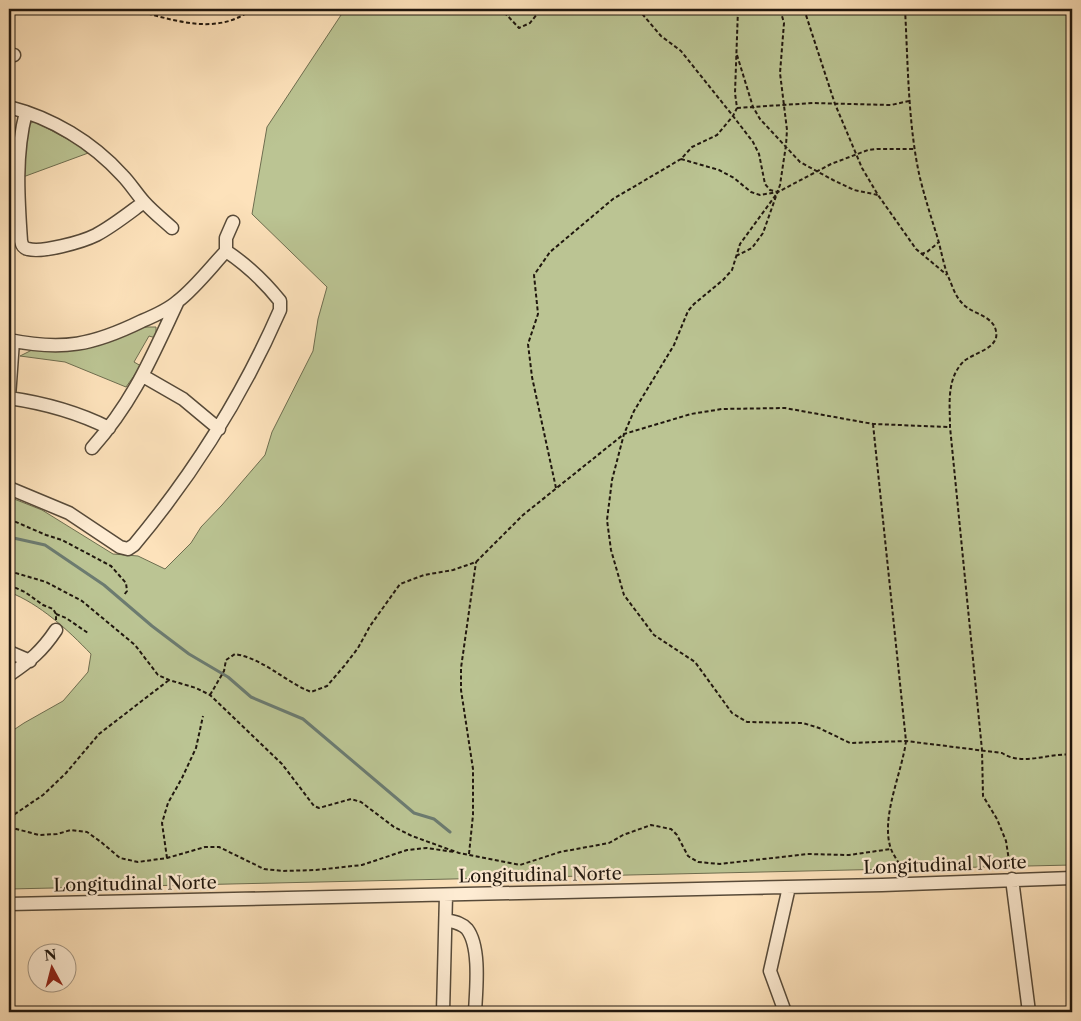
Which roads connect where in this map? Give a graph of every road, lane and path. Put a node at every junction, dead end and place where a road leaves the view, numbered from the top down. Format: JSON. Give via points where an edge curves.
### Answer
{"nodes":[{"id":1,"x":129,"y":9,"type":"edge"},
{"id":2,"x":252,"y":9,"type":"edge"},
{"id":3,"x":492,"y":9,"type":"edge"},
{"id":4,"x":540,"y":9,"type":"edge"},
{"id":5,"x":638,"y":9,"type":"edge"},
{"id":6,"x":738,"y":9,"type":"edge"},
{"id":7,"x":780,"y":9,"type":"edge"},
{"id":8,"x":804,"y":9,"type":"edge"},
{"id":9,"x":905,"y":9,"type":"edge"},
{"id":10,"x":736,"y":52,"type":"junction"},
{"id":11,"x":910,"y":100,"type":"junction"},
{"id":12,"x":783,"y":104,"type":"junction"},
{"id":13,"x":834,"y":104,"type":"junction"},
{"id":14,"x":9,"y":107,"type":"edge"},
{"id":15,"x":753,"y":107,"type":"junction"},
{"id":16,"x":737,"y":108,"type":"junction"},
{"id":17,"x":26,"y":112,"type":"junction"},
{"id":18,"x":734,"y":116,"type":"junction"},
{"id":19,"x":786,"y":145,"type":"junction"},
{"id":20,"x":916,"y":149,"type":"junction"},
{"id":21,"x":855,"y":156,"type":"junction"},
{"id":22,"x":681,"y":159,"type":"junction"},
{"id":23,"x":818,"y":172,"type":"junction"},
{"id":24,"x":778,"y":192,"type":"junction"},
{"id":25,"x":878,"y":196,"type":"junction"},
{"id":26,"x":144,"y":202,"type":"junction"},
{"id":27,"x":233,"y":222,"type":"dead end"},
{"id":28,"x":172,"y":228,"type":"dead end"},
{"id":29,"x":939,"y":242,"type":"junction"},
{"id":30,"x":226,"y":251,"type":"junction"},
{"id":31,"x":921,"y":254,"type":"junction"},
{"id":32,"x":736,"y":256,"type":"junction"},
{"id":33,"x":948,"y":275,"type":"junction"},
{"id":34,"x":178,"y":301,"type":"junction"},
{"id":35,"x":144,"y":320,"type":"junction"},
{"id":36,"x":161,"y":337,"type":"junction"},
{"id":37,"x":11,"y":340,"type":"edge"},
{"id":38,"x":143,"y":376,"type":"junction"},
{"id":39,"x":9,"y":397,"type":"edge"},
{"id":40,"x":873,"y":424,"type":"junction"},
{"id":41,"x":950,"y":427,"type":"junction"},
{"id":42,"x":109,"y":428,"type":"junction"},
{"id":43,"x":220,"y":429,"type":"junction"},
{"id":44,"x":624,"y":434,"type":"junction"},
{"id":45,"x":92,"y":448,"type":"dead end"},
{"id":46,"x":9,"y":488,"type":"edge"},
{"id":47,"x":556,"y":488,"type":"junction"},
{"id":48,"x":9,"y":519,"type":"edge"},
{"id":49,"x":476,"y":562,"type":"junction"},
{"id":50,"x":9,"y":571,"type":"edge"},
{"id":51,"x":9,"y":585,"type":"edge"},
{"id":52,"x":124,"y":595,"type":"dead end"},
{"id":53,"x":56,"y":614,"type":"junction"},
{"id":54,"x":56,"y":630,"type":"joint"},
{"id":55,"x":88,"y":633,"type":"dead end"},
{"id":56,"x":9,"y":652,"type":"edge"},
{"id":57,"x":30,"y":661,"type":"junction"},
{"id":58,"x":9,"y":676,"type":"edge"},
{"id":59,"x":169,"y":680,"type":"junction"},
{"id":60,"x":210,"y":695,"type":"junction"},
{"id":61,"x":203,"y":716,"type":"dead end"},
{"id":62,"x":906,"y":741,"type":"junction"},
{"id":63,"x":982,"y":750,"type":"junction"},
{"id":64,"x":1072,"y":755,"type":"edge"},
{"id":65,"x":9,"y":818,"type":"edge"},
{"id":66,"x":9,"y":827,"type":"edge"},
{"id":67,"x":891,"y":849,"type":"junction"},
{"id":68,"x":459,"y":853,"type":"junction"},
{"id":69,"x":469,"y":854,"type":"junction"},
{"id":70,"x":167,"y":858,"type":"junction"},
{"id":71,"x":1072,"y":878,"type":"edge"},
{"id":72,"x":1012,"y":880,"type":"junction"},
{"id":73,"x":901,"y":884,"type":"junction"},
{"id":74,"x":789,"y":887,"type":"junction"},
{"id":75,"x":446,"y":895,"type":"junction"},
{"id":76,"x":9,"y":904,"type":"edge"},
{"id":77,"x":446,"y":920,"type":"junction"},
{"id":78,"x":442,"y":1012,"type":"edge"},
{"id":79,"x":475,"y":1012,"type":"edge"},
{"id":80,"x":785,"y":1012,"type":"edge"},
{"id":81,"x":1029,"y":1012,"type":"edge"}],
"edges":[{"from":1,"to":2,"type":"path","via":[[202,25],[230,20]]},
{"from":3,"to":4,"type":"path","via":[[503,11],[519,28],[530,23]]},
{"from":5,"to":18,"type":"path","via":[[661,36],[681,51]]},
{"from":6,"to":10,"type":"path"},
{"from":7,"to":12,"type":"path","via":[[784,23],[780,73]]},
{"from":8,"to":13,"type":"path"},
{"from":9,"to":11,"type":"path"},
{"from":10,"to":15,"type":"path"},
{"from":10,"to":16,"type":"path"},
{"from":11,"to":13,"type":"path","via":[[891,105]]},
{"from":11,"to":20,"type":"path"},
{"from":12,"to":13,"type":"path"},
{"from":12,"to":15,"type":"path"},
{"from":12,"to":19,"type":"path"},
{"from":13,"to":21,"type":"path"},
{"from":14,"to":17,"type":"street"},
{"from":15,"to":16,"type":"path"},
{"from":15,"to":19,"type":"path","via":[[760,119]]},
{"from":16,"to":18,"type":"path"},
{"from":17,"to":26,"type":"street","via":[[63,128],[91,146],[123,175]]},
{"from":17,"to":26,"type":"street","via":[[19,142],[18,176],[21,241],[26,249],[61,247],[95,236]]},
{"from":18,"to":22,"type":"path","via":[[718,135],[692,148]]},
{"from":18,"to":24,"type":"path","via":[[759,154],[765,184]]},
{"from":19,"to":23,"type":"path","via":[[800,162]]},
{"from":19,"to":24,"type":"path"},
{"from":20,"to":21,"type":"path","via":[[877,149]]},
{"from":20,"to":29,"type":"path","via":[[920,177]]},
{"from":21,"to":23,"type":"path"},
{"from":21,"to":25,"type":"path"},
{"from":22,"to":24,"type":"path","via":[[718,170],[755,194]]},
{"from":22,"to":47,"type":"path","via":[[613,199],[550,252],[534,276],[538,314],[528,344]]},
{"from":23,"to":24,"type":"path"},
{"from":23,"to":25,"type":"path","via":[[854,190]]},
{"from":24,"to":32,"type":"path","via":[[744,238]]},
{"from":24,"to":32,"type":"path","via":[[763,233],[752,248]]},
{"from":25,"to":31,"type":"path"},
{"from":26,"to":28,"type":"street"},
{"from":27,"to":30,"type":"street","via":[[226,238]]},
{"from":29,"to":31,"type":"path"},
{"from":29,"to":33,"type":"path"},
{"from":30,"to":34,"type":"street"},
{"from":30,"to":43,"type":"street","via":[[268,287],[280,301],[280,310]]},
{"from":31,"to":33,"type":"path"},
{"from":32,"to":44,"type":"path","via":[[732,270],[688,311],[674,345],[634,411]]},
{"from":33,"to":41,"type":"path","via":[[963,305],[991,322],[996,331],[995,340],[964,362],[956,373],[950,388]]},
{"from":34,"to":35,"type":"street"},
{"from":34,"to":36,"type":"street"},
{"from":35,"to":36,"type":"street","via":[[157,322]]},
{"from":35,"to":37,"type":"street","via":[[90,342],[58,345]]},
{"from":36,"to":38,"type":"street"},
{"from":37,"to":39,"type":"street"},
{"from":38,"to":42,"type":"street"},
{"from":38,"to":43,"type":"street","via":[[183,400]]},
{"from":39,"to":42,"type":"street","via":[[60,408]]},
{"from":40,"to":41,"type":"path"},
{"from":40,"to":44,"type":"path","via":[[785,408],[722,409],[691,414]]},
{"from":40,"to":62,"type":"path"},
{"from":41,"to":63,"type":"path"},
{"from":42,"to":45,"type":"street"},
{"from":43,"to":46,"type":"street","via":[[179,489],[134,546],[128,549],[69,513]]},
{"from":44,"to":47,"type":"path"},
{"from":44,"to":62,"type":"path","via":[[608,510],[611,550],[624,595],[654,635],[695,662],[732,713],[747,722],[803,723],[850,742]]},
{"from":47,"to":49,"type":"path","via":[[523,515]]},
{"from":48,"to":52,"type":"path","via":[[62,540],[111,566],[126,583]]},
{"from":49,"to":60,"type":"path","via":[[400,584],[358,648],[327,686],[311,692],[295,686],[265,665],[235,654],[226,660],[224,671]]},
{"from":49,"to":69,"type":"path","via":[[461,668],[472,769],[473,815]]},
{"from":50,"to":59,"type":"path","via":[[46,582],[82,601],[135,644],[158,675]]},
{"from":51,"to":53,"type":"path","via":[[53,609]]},
{"from":53,"to":54,"type":"path"},
{"from":53,"to":55,"type":"path"},
{"from":54,"to":57,"type":"street"},
{"from":56,"to":57,"type":"street"},
{"from":57,"to":58,"type":"street"},
{"from":59,"to":60,"type":"path"},
{"from":59,"to":65,"type":"path","via":[[99,734],[43,795]]},
{"from":60,"to":68,"type":"path","via":[[282,764],[314,806],[319,808],[351,799],[361,802],[394,827]]},
{"from":61,"to":70,"type":"path","via":[[196,748],[168,803],[162,823]]},
{"from":62,"to":63,"type":"path"},
{"from":62,"to":67,"type":"path","via":[[889,814]]},
{"from":63,"to":64,"type":"path","via":[[1024,759]]},
{"from":63,"to":72,"type":"path","via":[[984,796],[1006,841]]},
{"from":66,"to":70,"type":"path","via":[[39,835],[71,830],[87,832],[120,858],[138,862]]},
{"from":67,"to":69,"type":"path","via":[[720,864],[698,862],[688,856],[678,835],[671,829],[651,825],[609,843],[560,852],[520,865]]},
{"from":67,"to":73,"type":"path","via":[[904,871]]},
{"from":68,"to":69,"type":"path"},
{"from":68,"to":70,"type":"path","via":[[427,848],[407,850],[362,866],[316,870],[264,868],[219,847],[205,847]]},
{"from":71,"to":72,"type":"street","name":"Longitudinal Norte"},
{"from":72,"to":73,"type":"street","name":"Longitudinal Norte"},
{"from":72,"to":81,"type":"street"},
{"from":73,"to":74,"type":"street","name":"Longitudinal Norte"},
{"from":74,"to":75,"type":"street","name":"Longitudinal Norte"},
{"from":74,"to":80,"type":"street","via":[[770,970]]},
{"from":75,"to":76,"type":"street","name":"Longitudinal Norte"},
{"from":75,"to":77,"type":"street"},
{"from":77,"to":78,"type":"street"},
{"from":77,"to":79,"type":"street","via":[[460,923],[471,935],[477,965]]}]}
